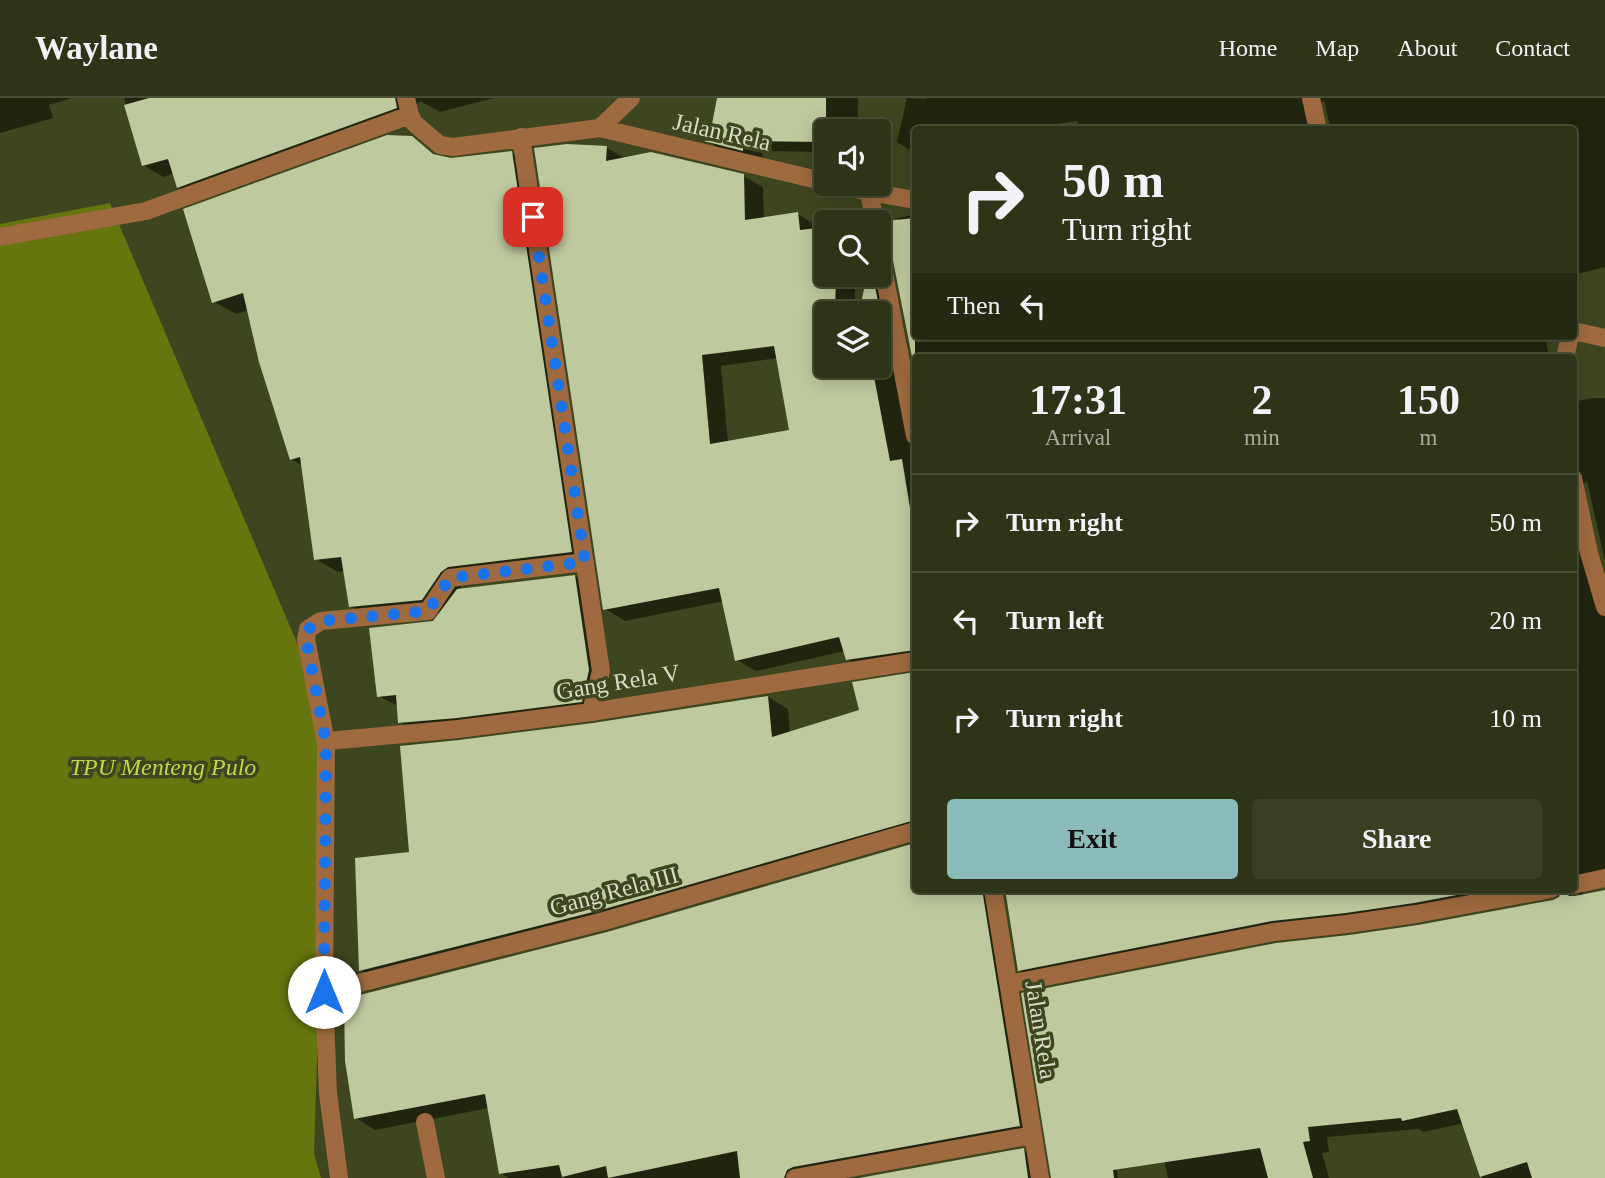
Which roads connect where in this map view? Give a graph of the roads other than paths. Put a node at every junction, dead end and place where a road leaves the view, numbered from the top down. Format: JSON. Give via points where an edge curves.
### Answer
{"nodes":[{"id":1,"x":631,"y":98,"type":"edge"},
{"id":2,"x":1311,"y":98,"type":"edge"},
{"id":3,"x":410,"y":112,"type":"edge"},
{"id":4,"x":1317,"y":126,"type":"edge"},
{"id":5,"x":600,"y":128,"type":"junction"},
{"id":6,"x":521,"y":137,"type":"junction"},
{"id":7,"x":814,"y":179,"type":"edge"},
{"id":8,"x":891,"y":196,"type":"edge"},
{"id":9,"x":912,"y":199,"type":"edge"},
{"id":10,"x":0,"y":237,"type":"edge"},
{"id":11,"x":887,"y":287,"type":"edge"},
{"id":12,"x":1577,"y":332,"type":"edge"},
{"id":13,"x":1605,"y":338,"type":"edge"},
{"id":14,"x":912,"y":420,"type":"edge"},
{"id":15,"x":1577,"y":516,"type":"edge"},
{"id":16,"x":1581,"y":555,"type":"edge"},
{"id":17,"x":585,"y":562,"type":"junction"},
{"id":18,"x":1605,"y":607,"type":"edge"},
{"id":19,"x":912,"y":661,"type":"edge"},
{"id":20,"x":591,"y":712,"type":"junction"},
{"id":21,"x":326,"y":743,"type":"junction"},
{"id":22,"x":912,"y":832,"type":"edge"},
{"id":23,"x":1605,"y":878,"type":"edge"},
{"id":24,"x":1577,"y":884,"type":"edge"},
{"id":25,"x":994,"y":893,"type":"edge"},
{"id":26,"x":1529,"y":893,"type":"edge"},
{"id":27,"x":1009,"y":984,"type":"junction"},
{"id":28,"x":324,"y":992,"type":"junction"},
{"id":29,"x":425,"y":1122,"type":"dead end"},
{"id":30,"x":1033,"y":1135,"type":"junction"},
{"id":31,"x":339,"y":1178,"type":"edge"},
{"id":32,"x":436,"y":1178,"type":"edge"},
{"id":33,"x":795,"y":1178,"type":"edge"},
{"id":34,"x":1040,"y":1178,"type":"edge"}],
"edges":[{"from":1,"to":5,"type":"street"},
{"from":2,"to":4,"type":"street"},
{"from":3,"to":6,"type":"street","name":"Jalan Rela","via":[[440,145]]},
{"from":3,"to":10,"type":"street","via":[[146,211]]},
{"from":5,"to":6,"type":"street","name":"Jalan Rela"},
{"from":5,"to":7,"type":"street","name":"Jalan Rela"},
{"from":6,"to":17,"type":"street"},
{"from":8,"to":9,"type":"street"},
{"from":11,"to":14,"type":"street"},
{"from":12,"to":13,"type":"street"},
{"from":15,"to":16,"type":"street"},
{"from":16,"to":18,"type":"street"},
{"from":17,"to":20,"type":"street","via":[[601,671]]},
{"from":17,"to":21,"type":"street","via":[[450,578],[428,611],[321,621],[308,629],[306,639]]},
{"from":19,"to":20,"type":"street","name":"Gang Rela V"},
{"from":20,"to":21,"type":"street","name":"Gang Rela V"},
{"from":21,"to":28,"type":"street"},
{"from":22,"to":28,"type":"street","name":"Gang Rela III","via":[[604,921]]},
{"from":23,"to":24,"type":"street"},
{"from":25,"to":27,"type":"street","name":"Jalan Rela"},
{"from":26,"to":27,"type":"street","via":[[1416,914],[1274,932]]},
{"from":27,"to":30,"type":"street","name":"Jalan Rela"},
{"from":28,"to":31,"type":"street","via":[[328,1093]]},
{"from":29,"to":32,"type":"street"},
{"from":30,"to":33,"type":"street"},
{"from":30,"to":34,"type":"street","name":"Jalan Rela"}]}
